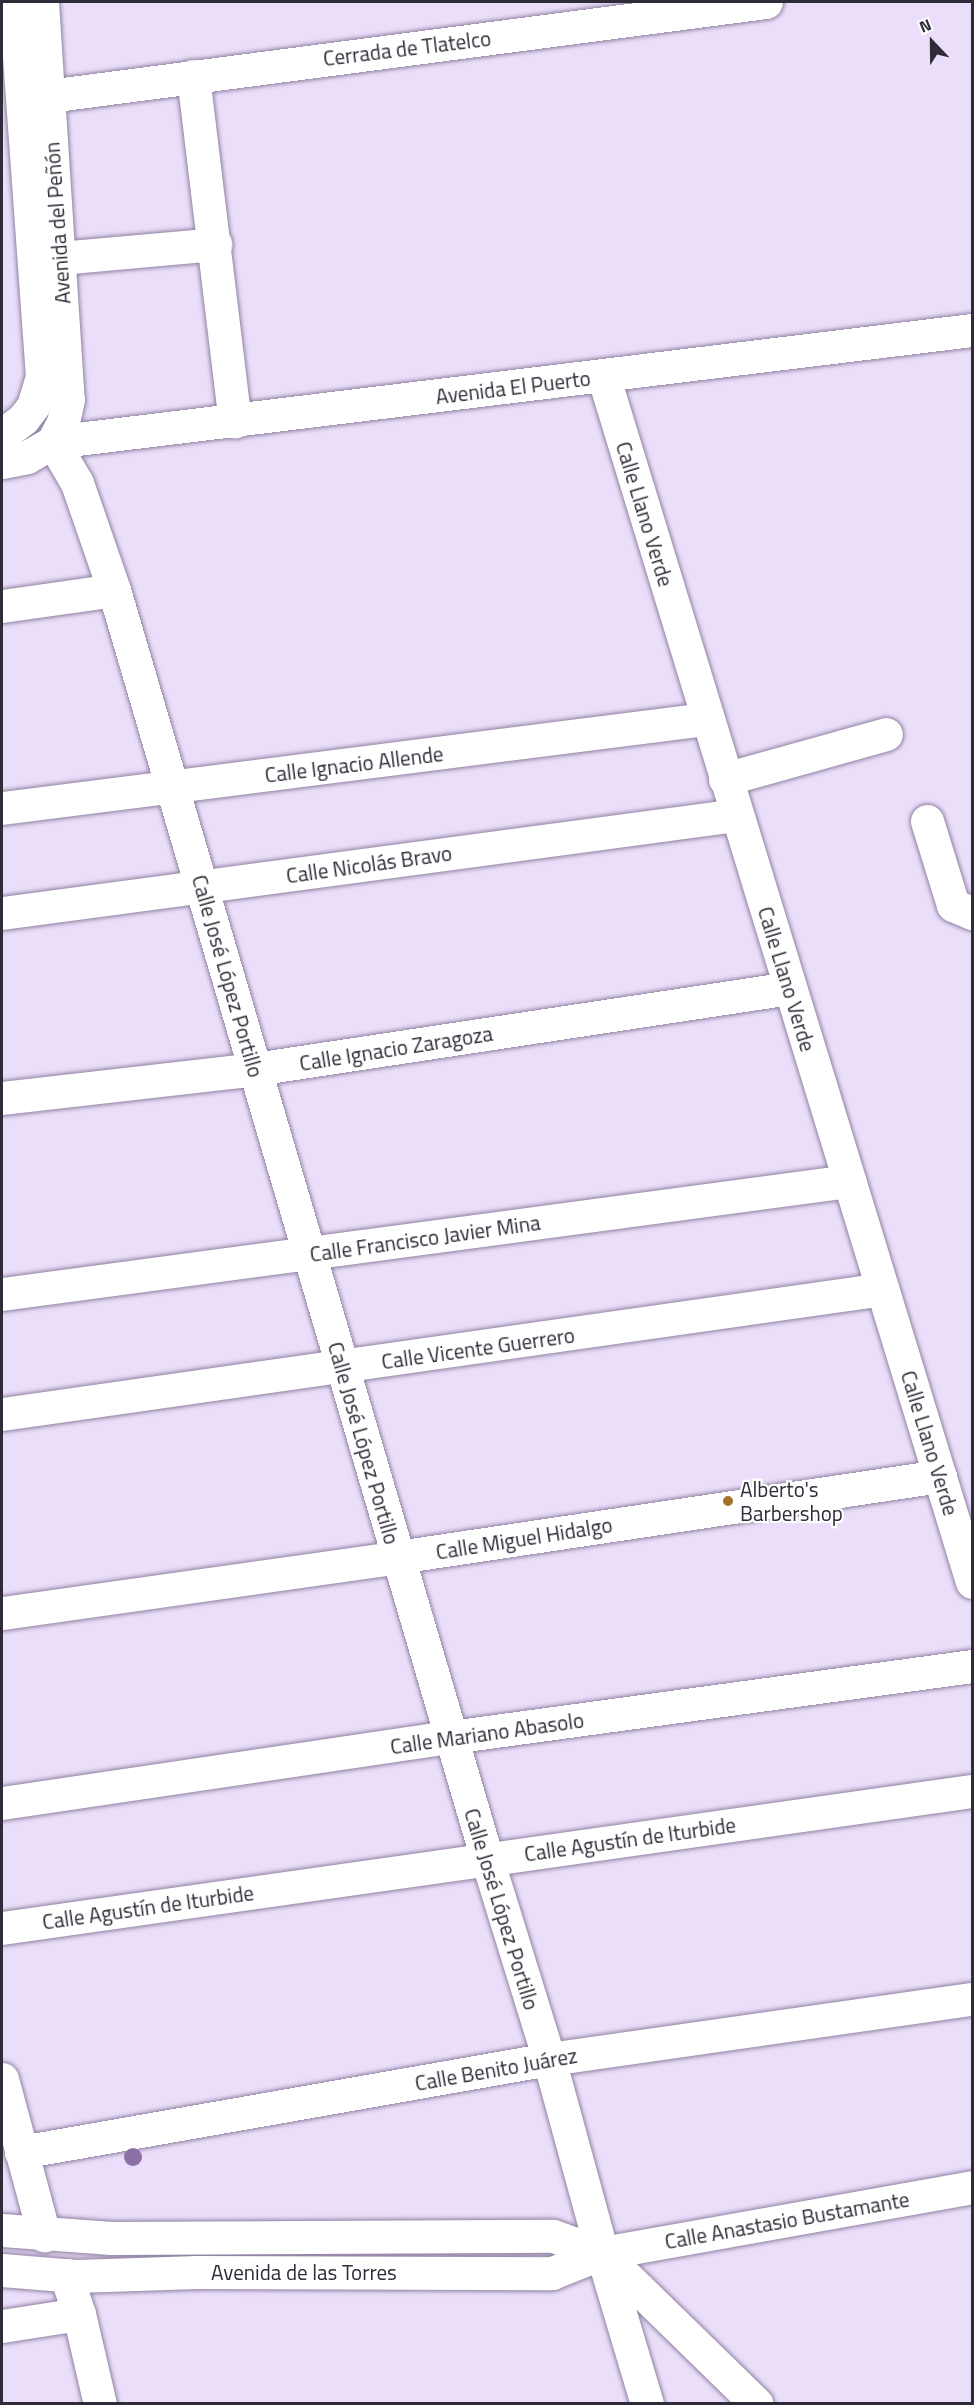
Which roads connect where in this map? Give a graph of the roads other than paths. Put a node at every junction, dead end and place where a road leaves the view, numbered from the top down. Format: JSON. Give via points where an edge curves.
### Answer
{"nodes":[{"id":1,"x":766,"y":2,"type":"edge"},
{"id":2,"x":24,"y":9,"type":"edge"},
{"id":3,"x":193,"y":76,"type":"junction"},
{"id":4,"x":48,"y":96,"type":"junction"},
{"id":5,"x":216,"y":244,"type":"junction"},
{"id":6,"x":59,"y":258,"type":"junction"},
{"id":7,"x":972,"y":330,"type":"edge"},
{"id":8,"x":603,"y":375,"type":"junction"},
{"id":9,"x":236,"y":421,"type":"junction"},
{"id":10,"x":2,"y":435,"type":"edge"},
{"id":11,"x":52,"y":442,"type":"junction"},
{"id":12,"x":2,"y":462,"type":"edge"},
{"id":13,"x":114,"y":590,"type":"junction"},
{"id":14,"x":2,"y":606,"type":"edge"},
{"id":15,"x":706,"y":718,"type":"junction"},
{"id":16,"x":885,"y":734,"type":"dead end"},
{"id":17,"x":725,"y":778,"type":"junction"},
{"id":18,"x":172,"y":787,"type":"junction"},
{"id":19,"x":2,"y":808,"type":"edge"},
{"id":20,"x":736,"y":815,"type":"junction"},
{"id":21,"x":927,"y":821,"type":"dead end"},
{"id":22,"x":201,"y":886,"type":"junction"},
{"id":23,"x":2,"y":913,"type":"edge"},
{"id":24,"x":972,"y":913,"type":"edge"},
{"id":25,"x":790,"y":988,"type":"junction"},
{"id":26,"x":255,"y":1069,"type":"junction"},
{"id":27,"x":2,"y":1098,"type":"edge"},
{"id":28,"x":849,"y":1181,"type":"junction"},
{"id":29,"x":309,"y":1253,"type":"junction"},
{"id":30,"x":882,"y":1289,"type":"junction"},
{"id":31,"x":2,"y":1294,"type":"edge"},
{"id":32,"x":342,"y":1368,"type":"junction"},
{"id":33,"x":2,"y":1414,"type":"edge"},
{"id":34,"x":940,"y":1476,"type":"junction"},
{"id":35,"x":398,"y":1557,"type":"junction"},
{"id":36,"x":972,"y":1582,"type":"edge"},
{"id":37,"x":2,"y":1613,"type":"edge"},
{"id":38,"x":972,"y":1666,"type":"edge"},
{"id":39,"x":451,"y":1737,"type":"junction"},
{"id":40,"x":972,"y":1791,"type":"edge"},
{"id":41,"x":2,"y":1803,"type":"edge"},
{"id":42,"x":487,"y":1859,"type":"junction"},
{"id":43,"x":2,"y":1928,"type":"edge"},
{"id":44,"x":972,"y":1999,"type":"edge"},
{"id":45,"x":549,"y":2059,"type":"junction"},
{"id":46,"x":2,"y":2079,"type":"edge"},
{"id":47,"x":21,"y":2152,"type":"junction"},
{"id":48,"x":972,"y":2187,"type":"edge"},
{"id":49,"x":2,"y":2230,"type":"edge"},
{"id":50,"x":44,"y":2235,"type":"junction"},
{"id":51,"x":603,"y":2253,"type":"junction"},
{"id":52,"x":2,"y":2270,"type":"edge"},
{"id":53,"x":66,"y":2275,"type":"junction"},
{"id":54,"x":79,"y":2314,"type":"junction"},
{"id":55,"x":2,"y":2326,"type":"edge"},
{"id":56,"x":100,"y":2403,"type":"edge"},
{"id":57,"x":647,"y":2403,"type":"edge"},
{"id":58,"x":757,"y":2403,"type":"edge"}],
"edges":[{"from":1,"to":3,"type":"street","name":"Cerrada de Tlatelco"},
{"from":2,"to":4,"type":"street","name":"Avenida del Peñón"},
{"from":2,"to":10,"type":"street","via":[[42,377],[33,406]]},
{"from":3,"to":4,"type":"street","name":"Cerrada de Tlatelco"},
{"from":3,"to":5,"type":"street"},
{"from":4,"to":6,"type":"street","name":"Avenida del Peñón"},
{"from":5,"to":6,"type":"street"},
{"from":5,"to":9,"type":"street"},
{"from":6,"to":11,"type":"street","name":"Avenida del Peñón","via":[[68,399],[63,422]]},
{"from":7,"to":8,"type":"street","name":"Avenida El Puerto"},
{"from":8,"to":9,"type":"street","name":"Avenida El Puerto"},
{"from":8,"to":15,"type":"street","name":"Calle Llano Verde"},
{"from":9,"to":11,"type":"street","name":"Avenida El Puerto"},
{"from":11,"to":12,"type":"street","via":[[27,457]]},
{"from":11,"to":13,"type":"street","name":"Calle José López Portillo","via":[[77,483]]},
{"from":13,"to":14,"type":"street"},
{"from":13,"to":18,"type":"street","name":"Calle José López Portillo"},
{"from":15,"to":17,"type":"street","name":"Calle Llano Verde"},
{"from":15,"to":18,"type":"street","name":"Calle Ignacio Allende"},
{"from":16,"to":17,"type":"street"},
{"from":17,"to":20,"type":"street","name":"Calle Llano Verde"},
{"from":18,"to":19,"type":"street","name":"Calle Ignacio Allende"},
{"from":18,"to":22,"type":"street","name":"Calle José López Portillo"},
{"from":20,"to":22,"type":"street","name":"Calle Nicolás Bravo"},
{"from":20,"to":25,"type":"street","name":"Calle Llano Verde"},
{"from":21,"to":24,"type":"street","via":[[953,905]]},
{"from":22,"to":23,"type":"street","name":"Calle Nicolás Bravo"},
{"from":22,"to":26,"type":"street","name":"Calle José López Portillo"},
{"from":25,"to":26,"type":"street","name":"Calle Ignacio Zaragoza"},
{"from":25,"to":28,"type":"street","name":"Calle Llano Verde"},
{"from":26,"to":27,"type":"street","name":"Calle Ignacio Zaragoza"},
{"from":26,"to":29,"type":"street","name":"Calle José López Portillo"},
{"from":28,"to":29,"type":"street","name":"Calle Francisco Javier Mina"},
{"from":28,"to":30,"type":"street","name":"Calle Llano Verde"},
{"from":29,"to":31,"type":"street","name":"Calle Francisco Javier Mina"},
{"from":29,"to":32,"type":"street","name":"Calle José López Portillo"},
{"from":30,"to":32,"type":"street","name":"Calle Vicente Guerrero"},
{"from":30,"to":34,"type":"street","name":"Calle Llano Verde"},
{"from":32,"to":33,"type":"street","name":"Calle Vicente Guerrero"},
{"from":32,"to":35,"type":"street","name":"Calle José López Portillo"},
{"from":34,"to":35,"type":"street","name":"Calle Miguel Hidalgo"},
{"from":34,"to":36,"type":"street","name":"Calle Llano Verde"},
{"from":35,"to":37,"type":"street","name":"Calle Miguel Hidalgo"},
{"from":35,"to":39,"type":"street","name":"Calle José López Portillo"},
{"from":38,"to":39,"type":"street","name":"Calle Mariano Abasolo"},
{"from":39,"to":41,"type":"street","name":"Calle Mariano Abasolo"},
{"from":39,"to":42,"type":"street","name":"Calle José López Portillo"},
{"from":40,"to":42,"type":"street","name":"Calle Agustín de Iturbide"},
{"from":42,"to":43,"type":"street","name":"Calle Agustín de Iturbide"},
{"from":42,"to":45,"type":"street","name":"Calle José López Portillo"},
{"from":44,"to":45,"type":"street","name":"Calle Benito Juárez"},
{"from":45,"to":47,"type":"street","name":"Calle Benito Juárez"},
{"from":45,"to":51,"type":"street","name":"Calle José López Portillo"},
{"from":46,"to":47,"type":"street"},
{"from":47,"to":50,"type":"street"},
{"from":48,"to":51,"type":"street","name":"Calle Anastasio Bustamante"},
{"from":49,"to":50,"type":"street","name":"Avenida de las Torres"},
{"from":50,"to":51,"type":"street","name":"Avenida de las Torres","via":[[554,2236]]},
{"from":51,"to":53,"type":"street","name":"Avenida de las Torres","via":[[552,2273]]},
{"from":51,"to":57,"type":"street","name":"Calle José López Portillo"},
{"from":51,"to":58,"type":"street","name":"Avenida de las Torres"},
{"from":52,"to":53,"type":"street","name":"Avenida de las Torres"},
{"from":53,"to":54,"type":"street"},
{"from":54,"to":55,"type":"street"},
{"from":54,"to":56,"type":"street"}]}
